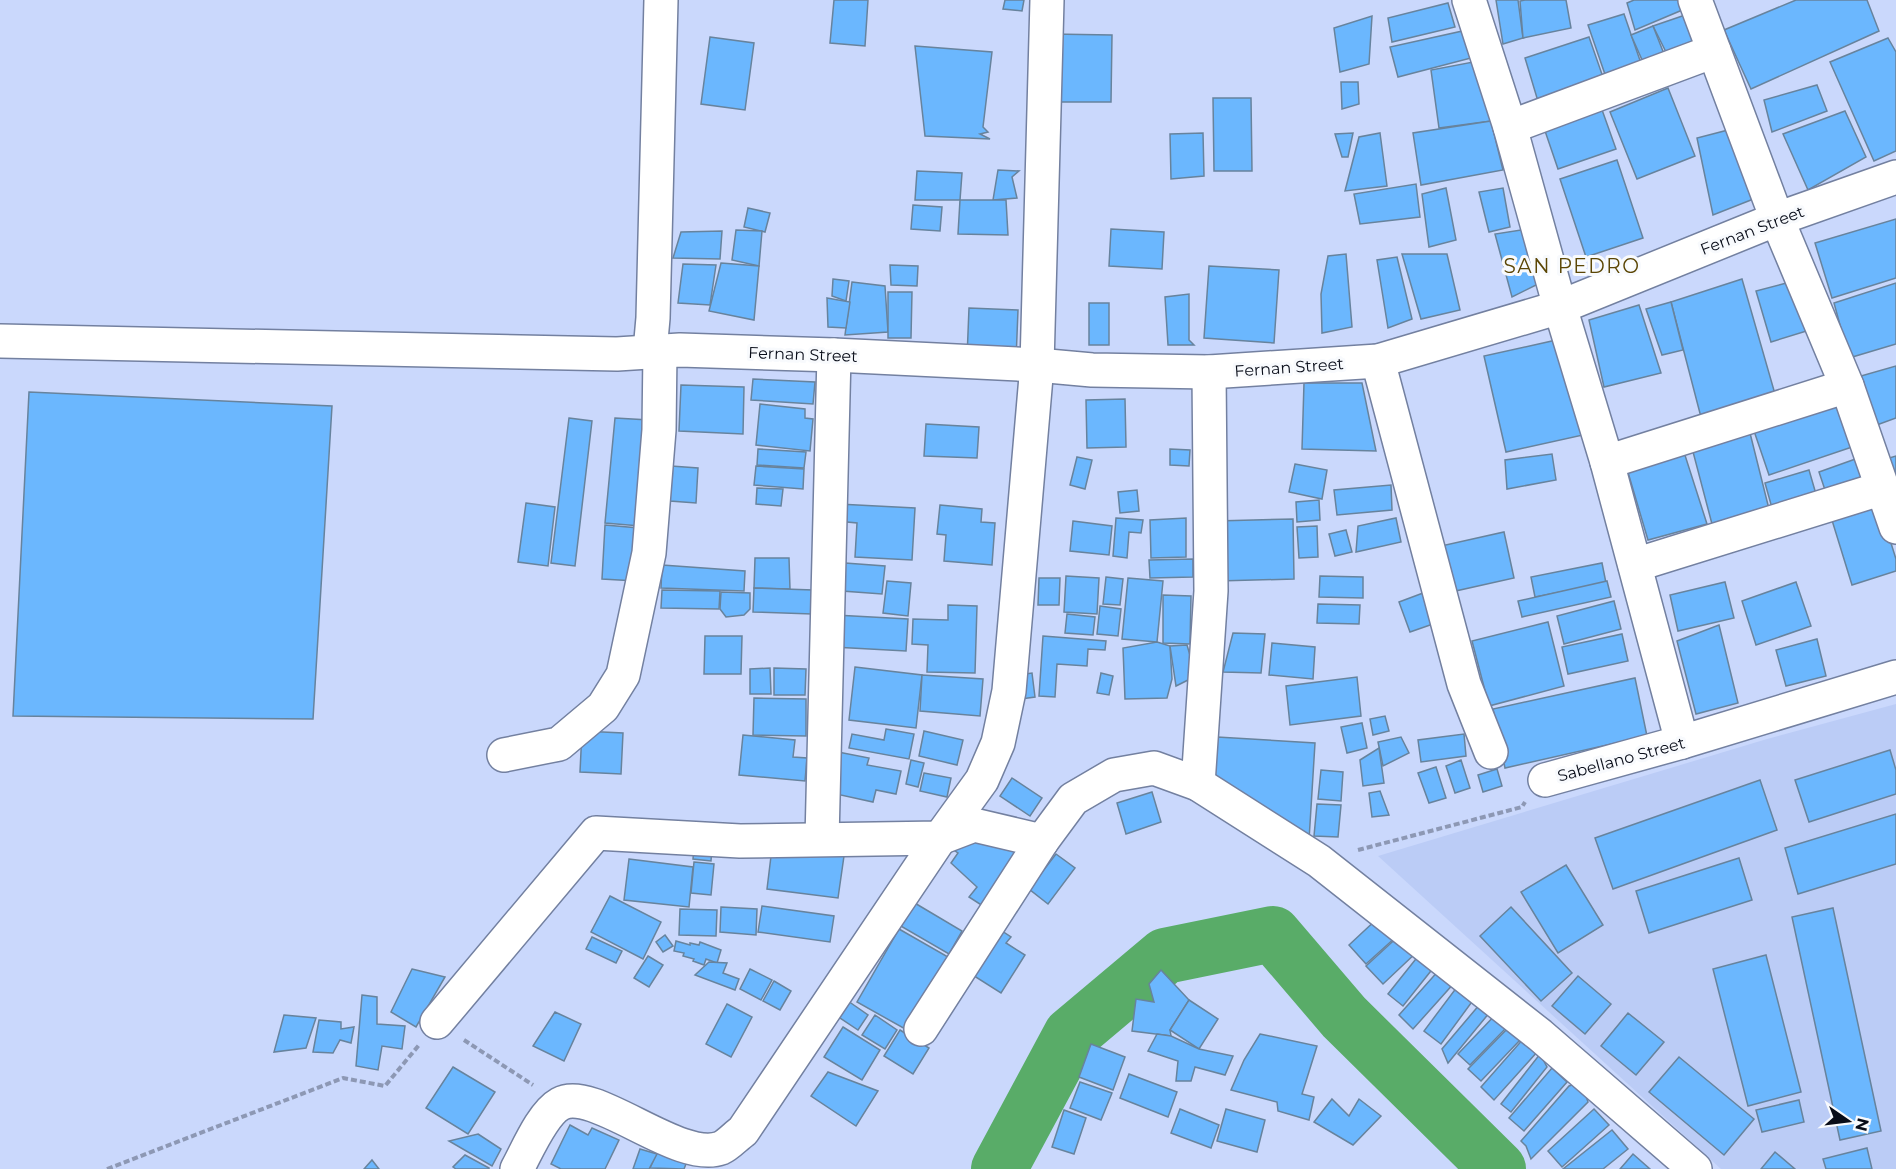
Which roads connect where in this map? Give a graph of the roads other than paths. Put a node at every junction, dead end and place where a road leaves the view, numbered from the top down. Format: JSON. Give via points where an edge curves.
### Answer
{"nodes":[{"id":1,"x":661,"y":0,"type":"edge"},
{"id":2,"x":1047,"y":0,"type":"edge"},
{"id":3,"x":1469,"y":0,"type":"edge"},
{"id":4,"x":1695,"y":0,"type":"edge"},
{"id":5,"x":1714,"y":51,"type":"junction"},
{"id":6,"x":1510,"y":127,"type":"junction"},
{"id":7,"x":1896,"y":177,"type":"edge"},
{"id":8,"x":1777,"y":219,"type":"junction"},
{"id":9,"x":1560,"y":307,"type":"junction"},
{"id":10,"x":0,"y":341,"type":"edge"},
{"id":11,"x":655,"y":351,"type":"junction"},
{"id":12,"x":834,"y":355,"type":"junction"},
{"id":13,"x":1378,"y":361,"type":"junction"},
{"id":14,"x":1037,"y":365,"type":"junction"},
{"id":15,"x":1209,"y":372,"type":"junction"},
{"id":16,"x":1847,"y":386,"type":"junction"},
{"id":17,"x":1607,"y":462,"type":"junction"},
{"id":18,"x":1883,"y":489,"type":"junction"},
{"id":19,"x":1896,"y":527,"type":"edge"},
{"id":20,"x":1635,"y":565,"type":"junction"},
{"id":21,"x":1896,"y":677,"type":"edge"},
{"id":22,"x":1682,"y":742,"type":"junction"},
{"id":23,"x":1491,"y":752,"type":"dead end"},
{"id":24,"x":504,"y":755,"type":"dead end"},
{"id":25,"x":1545,"y":780,"type":"road end"},
{"id":26,"x":1198,"y":784,"type":"junction"},
{"id":27,"x":940,"y":838,"type":"junction"},
{"id":28,"x":822,"y":839,"type":"junction"},
{"id":29,"x":1042,"y":841,"type":"junction"},
{"id":30,"x":437,"y":1022,"type":"road end"},
{"id":31,"x":921,"y":1029,"type":"dead end"},
{"id":32,"x":516,"y":1169,"type":"edge"},
{"id":33,"x":1695,"y":1169,"type":"edge"}],
"edges":[{"from":1,"to":11,"type":"street"},
{"from":2,"to":14,"type":"street"},
{"from":3,"to":6,"type":"street"},
{"from":4,"to":5,"type":"street"},
{"from":5,"to":6,"type":"street"},
{"from":5,"to":8,"type":"street"},
{"from":6,"to":9,"type":"street"},
{"from":7,"to":8,"type":"street","name":"Fernan Street"},
{"from":8,"to":9,"type":"street","name":"Fernan Street"},
{"from":8,"to":16,"type":"street"},
{"from":9,"to":13,"type":"street","name":"Fernan Street"},
{"from":9,"to":17,"type":"street"},
{"from":10,"to":11,"type":"street","name":"Fernan Street","via":[[617,354]]},
{"from":11,"to":12,"type":"street","name":"Fernan Street"},
{"from":11,"to":24,"type":"street","via":[[659,430],[649,553],[623,675],[603,707],[559,744]]},
{"from":12,"to":14,"type":"street","name":"Fernan Street"},
{"from":12,"to":28,"type":"street"},
{"from":13,"to":15,"type":"street","name":"Fernan Street"},
{"from":13,"to":23,"type":"street","via":[[1464,684]]},
{"from":14,"to":15,"type":"street","name":"Fernan Street"},
{"from":14,"to":27,"type":"street","via":[[1009,691],[998,743],[982,780]]},
{"from":15,"to":26,"type":"street","via":[[1211,591]]},
{"from":16,"to":17,"type":"street"},
{"from":16,"to":18,"type":"street"},
{"from":17,"to":20,"type":"street"},
{"from":18,"to":19,"type":"street"},
{"from":18,"to":20,"type":"street"},
{"from":20,"to":22,"type":"street"},
{"from":21,"to":22,"type":"street","name":"Sabellano Street"},
{"from":22,"to":25,"type":"street","name":"Sabellano Street"},
{"from":26,"to":29,"type":"street","via":[[1154,768],[1114,775],[1073,799]]},
{"from":26,"to":33,"type":"street","via":[[1319,861],[1540,1035]]},
{"from":27,"to":28,"type":"street"},
{"from":27,"to":29,"type":"street","via":[[974,825]]},
{"from":27,"to":32,"type":"street","via":[[743,1131],[721,1148],[702,1150],[599,1108],[579,1102],[561,1104],[544,1120]]},
{"from":28,"to":30,"type":"street","via":[[741,841],[596,833]]},
{"from":29,"to":31,"type":"street"}]}
